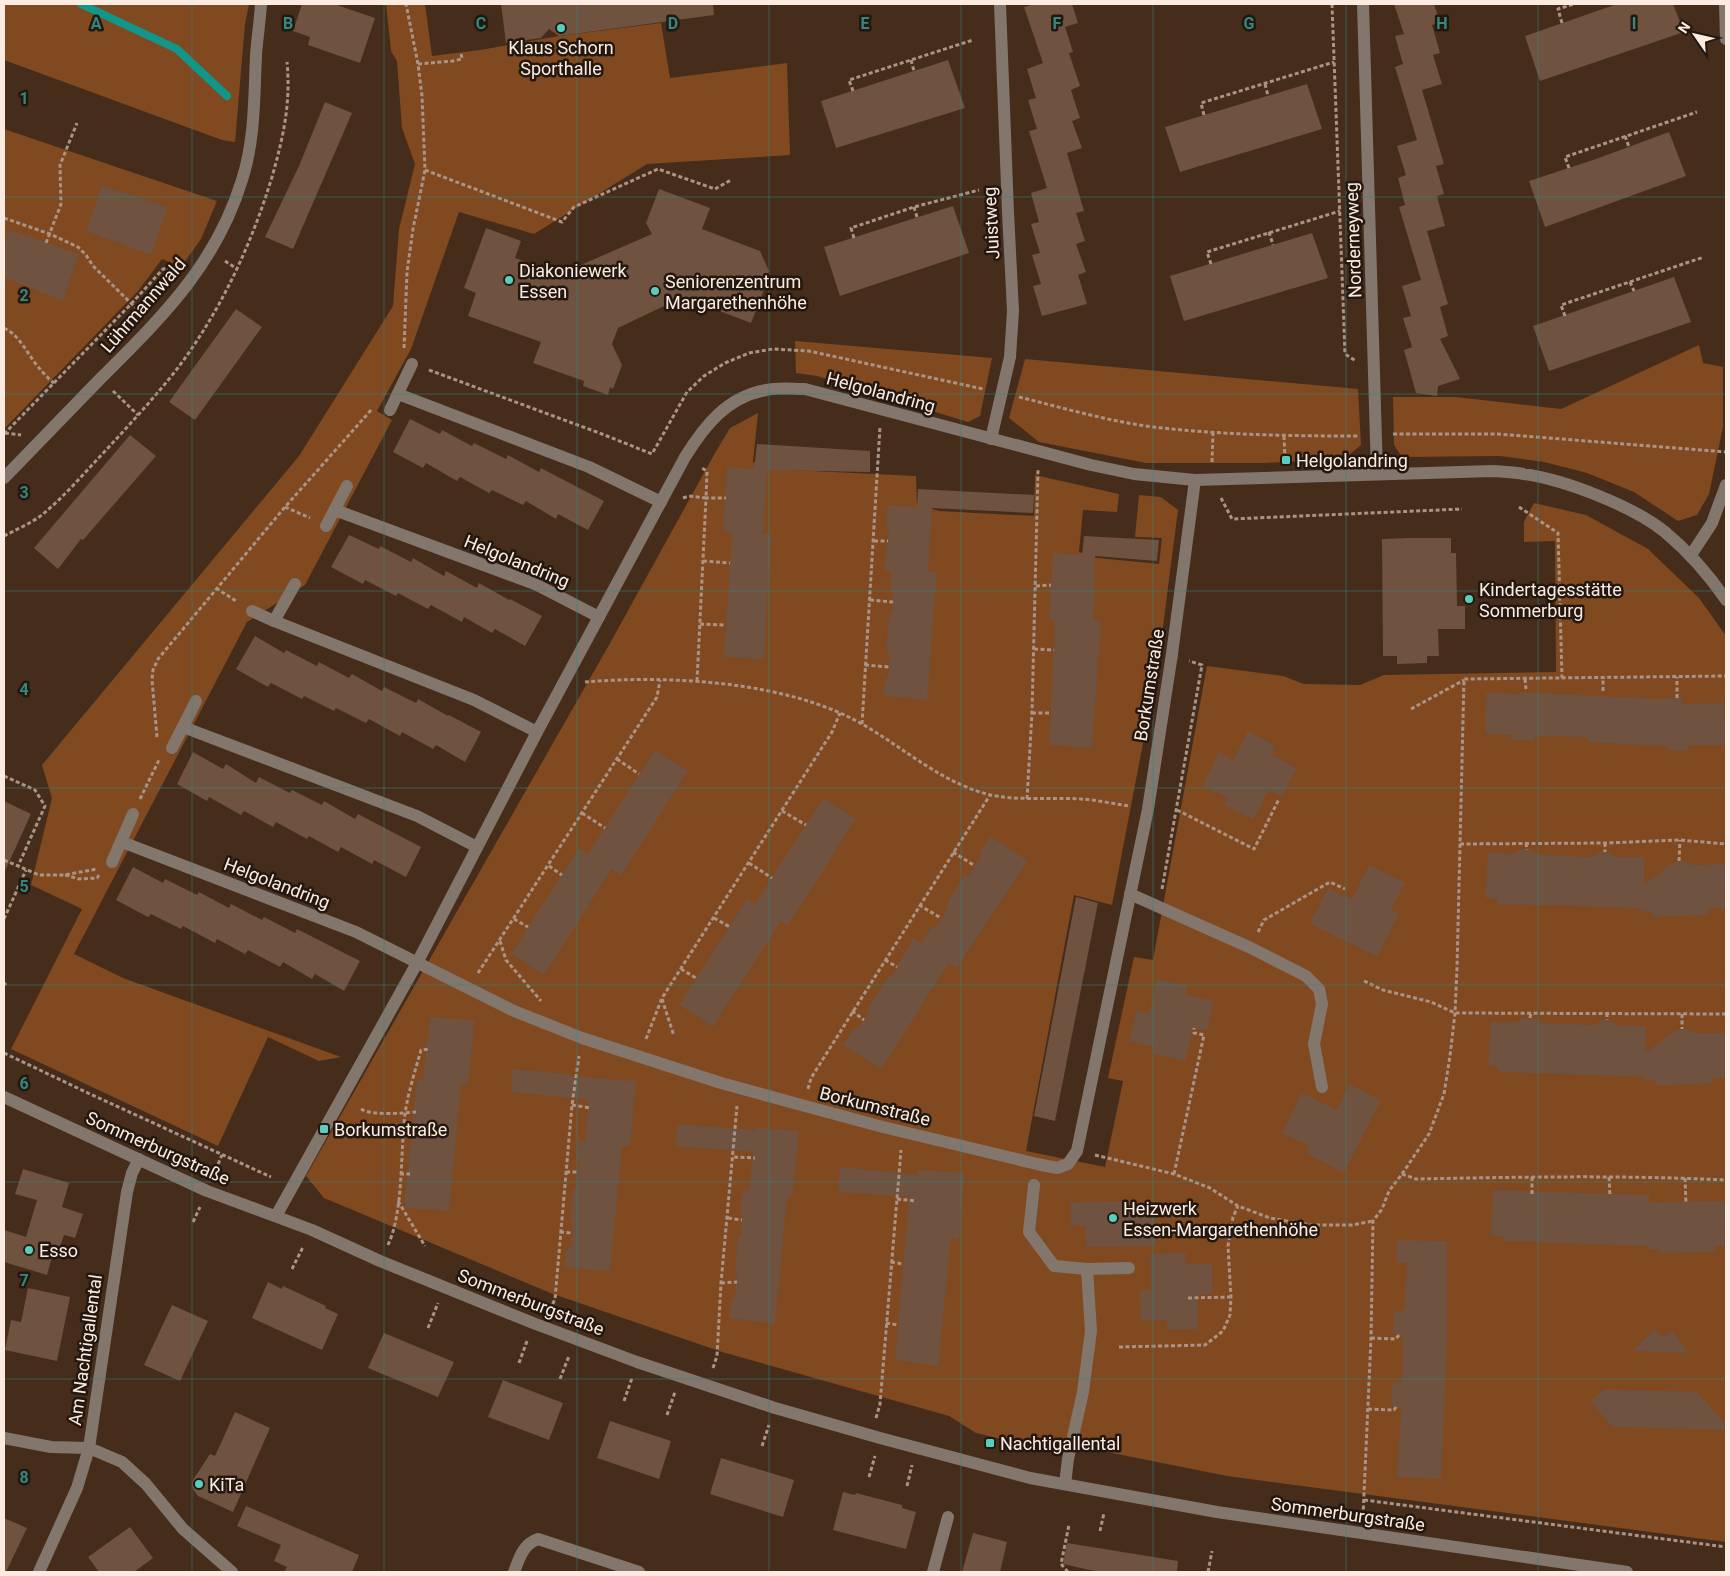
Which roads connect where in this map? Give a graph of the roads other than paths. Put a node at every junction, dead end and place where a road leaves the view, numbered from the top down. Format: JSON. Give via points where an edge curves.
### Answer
{"nodes":[{"id":1,"x":261,"y":4,"type":"edge"},
{"id":2,"x":1000,"y":4,"type":"edge"},
{"id":3,"x":1363,"y":4,"type":"edge"},
{"id":4,"x":1725,"y":4,"type":"edge"},
{"id":5,"x":1726,"y":39,"type":"edge"},
{"id":6,"x":412,"y":364,"type":"road end"},
{"id":7,"x":398,"y":394,"type":"junction"},
{"id":8,"x":390,"y":410,"type":"road end"},
{"id":9,"x":991,"y":439,"type":"junction"},
{"id":10,"x":1378,"y":474,"type":"junction"},
{"id":11,"x":4,"y":478,"type":"edge"},
{"id":12,"x":1195,"y":480,"type":"junction"},
{"id":13,"x":1726,"y":485,"type":"edge"},
{"id":14,"x":347,"y":486,"type":"dead end"},
{"id":15,"x":662,"y":502,"type":"junction"},
{"id":16,"x":335,"y":510,"type":"junction"},
{"id":17,"x":326,"y":526,"type":"road end"},
{"id":18,"x":1691,"y":555,"type":"junction"},
{"id":19,"x":295,"y":584,"type":"dead end"},
{"id":20,"x":1726,"y":600,"type":"edge"},
{"id":21,"x":252,"y":611,"type":"road end"},
{"id":22,"x":599,"y":617,"type":"junction"},
{"id":23,"x":274,"y":621,"type":"junction"},
{"id":24,"x":196,"y":701,"type":"dead end"},
{"id":25,"x":183,"y":727,"type":"junction"},
{"id":26,"x":538,"y":732,"type":"junction"},
{"id":27,"x":172,"y":748,"type":"dead end"},
{"id":28,"x":133,"y":814,"type":"road end"},
{"id":29,"x":122,"y":842,"type":"junction"},
{"id":30,"x":477,"y":847,"type":"junction"},
{"id":31,"x":108,"y":865,"type":"road end"},
{"id":32,"x":1130,"y":894,"type":"junction"},
{"id":33,"x":417,"y":963,"type":"junction"},
{"id":34,"x":1322,"y":1087,"type":"dead end"},
{"id":35,"x":4,"y":1098,"type":"edge"},
{"id":36,"x":140,"y":1159,"type":"junction"},
{"id":37,"x":1034,"y":1185,"type":"dead end"},
{"id":38,"x":276,"y":1216,"type":"junction"},
{"id":39,"x":1129,"y":1268,"type":"dead end"},
{"id":40,"x":1087,"y":1269,"type":"junction"},
{"id":41,"x":4,"y":1438,"type":"edge"},
{"id":42,"x":89,"y":1448,"type":"junction"},
{"id":43,"x":1065,"y":1484,"type":"junction"},
{"id":44,"x":948,"y":1517,"type":"dead end"},
{"id":45,"x":1601,"y":1570,"type":"edge"},
{"id":46,"x":39,"y":1572,"type":"edge"},
{"id":47,"x":232,"y":1572,"type":"edge"},
{"id":48,"x":514,"y":1572,"type":"edge"},
{"id":49,"x":639,"y":1572,"type":"edge"},
{"id":50,"x":933,"y":1572,"type":"edge"},
{"id":51,"x":1627,"y":1572,"type":"edge"}],
"edges":[{"from":1,"to":11,"type":"street","name":"Lührmannwald","via":[[252,136],[230,214],[210,252],[191,282],[154,325]]},
{"from":2,"to":9,"type":"street","name":"Juistweg","via":[[1013,311],[1010,357]]},
{"from":3,"to":10,"type":"street","name":"Norderneyweg"},
{"from":4,"to":5,"type":"street"},
{"from":6,"to":7,"type":"street"},
{"from":7,"to":8,"type":"street"},
{"from":7,"to":15,"type":"street","via":[[589,467]]},
{"from":9,"to":12,"type":"street","name":"Helgolandring","via":[[1134,474]]},
{"from":9,"to":15,"type":"street","name":"Helgolandring","via":[[805,389],[766,390],[741,398],[718,413],[701,431]]},
{"from":10,"to":12,"type":"street","name":"Helgolandring"},
{"from":10,"to":18,"type":"street","name":"Helgolandring","via":[[1493,471],[1525,474],[1580,489],[1628,509],[1663,530]]},
{"from":12,"to":32,"type":"street","name":"Borkumstraße","via":[[1148,809]]},
{"from":13,"to":18,"type":"street","via":[[1712,524]]},
{"from":14,"to":16,"type":"street"},
{"from":15,"to":22,"type":"street","name":"Helgolandring"},
{"from":16,"to":17,"type":"street"},
{"from":16,"to":22,"type":"street","name":"Helgolandring","via":[[535,584]]},
{"from":18,"to":20,"type":"street","name":"Helgolandring"},
{"from":19,"to":23,"type":"street"},
{"from":21,"to":23,"type":"street"},
{"from":22,"to":26,"type":"street","name":"Helgolandring"},
{"from":23,"to":26,"type":"street","via":[[474,700]]},
{"from":24,"to":25,"type":"street"},
{"from":25,"to":27,"type":"street"},
{"from":25,"to":30,"type":"street","via":[[416,816]]},
{"from":26,"to":30,"type":"street","name":"Helgolandring"},
{"from":28,"to":29,"type":"street"},
{"from":29,"to":31,"type":"street"},
{"from":29,"to":33,"type":"street","name":"Helgolandring","via":[[356,932]]},
{"from":30,"to":33,"type":"street","name":"Helgolandring"},
{"from":32,"to":33,"type":"street","name":"Borkumstraße","via":[[1077,1151],[1068,1164],[1056,1168],[805,1106],[582,1038],[514,1011]]},
{"from":32,"to":34,"type":"street","via":[[1251,948],[1306,976],[1319,989],[1322,1004],[1314,1044]]},
{"from":33,"to":38,"type":"street","name":"Helgolandring"},
{"from":35,"to":36,"type":"street","name":"Sommerburgstraße"},
{"from":36,"to":38,"type":"street","name":"Sommerburgstraße","via":[[207,1191]]},
{"from":36,"to":42,"type":"street","name":"Am Nachtigallental","via":[[127,1192]]},
{"from":37,"to":40,"type":"street","via":[[1029,1232],[1054,1266]]},
{"from":38,"to":43,"type":"street","name":"Sommerburgstraße","via":[[538,1325],[775,1408],[1002,1471]]},
{"from":39,"to":40,"type":"street"},
{"from":40,"to":43,"type":"street","via":[[1091,1331]]},
{"from":41,"to":42,"type":"street","via":[[51,1447]]},
{"from":42,"to":46,"type":"street","via":[[77,1488]]},
{"from":42,"to":47,"type":"street","name":"Am Nachtigallental","via":[[122,1462],[146,1484],[183,1529]]},
{"from":43,"to":45,"type":"street","name":"Sommerburgstraße","via":[[1217,1512]]},
{"from":44,"to":50,"type":"street"},
{"from":45,"to":51,"type":"street","name":"Sommerburgstraße"},
{"from":48,"to":49,"type":"street","via":[[526,1546],[538,1539]]}]}
